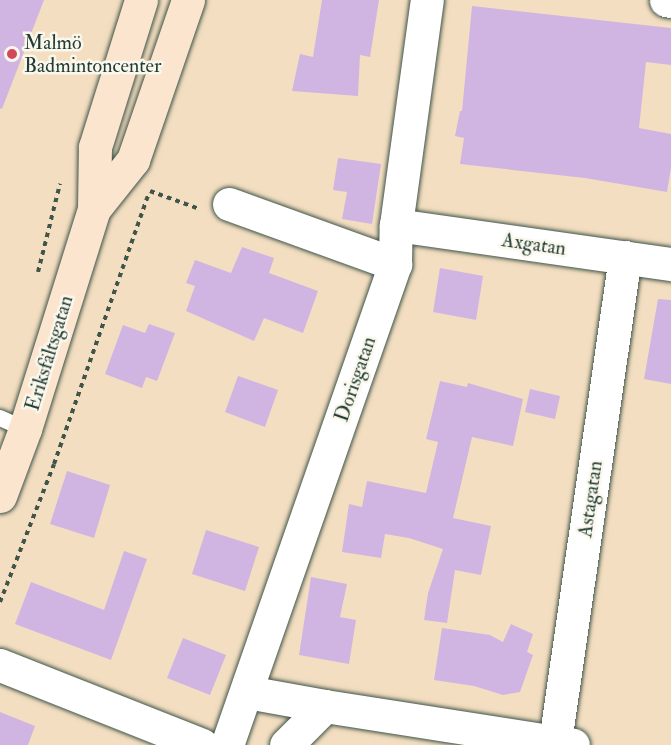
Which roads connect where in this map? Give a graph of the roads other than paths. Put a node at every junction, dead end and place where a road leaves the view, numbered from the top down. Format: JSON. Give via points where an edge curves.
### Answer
{"nodes":[{"id":1,"x":141,"y":0,"type":"edge"},
{"id":2,"x":188,"y":0,"type":"edge"},
{"id":3,"x":427,"y":0,"type":"edge"},
{"id":4,"x":666,"y":0,"type":"edge"},
{"id":5,"x":671,"y":1,"type":"edge"},
{"id":6,"x":229,"y":204,"type":"road end"},
{"id":7,"x":94,"y":208,"type":"junction"},
{"id":8,"x":396,"y":225,"type":"junction"},
{"id":9,"x":625,"y":257,"type":"junction"},
{"id":10,"x":395,"y":264,"type":"junction"},
{"id":11,"x":671,"y":264,"type":"edge"},
{"id":12,"x":12,"y":423,"type":"edge"},
{"id":13,"x":0,"y":496,"type":"edge"},
{"id":14,"x":0,"y":665,"type":"edge"},
{"id":15,"x":247,"y":692,"type":"junction"},
{"id":16,"x":325,"y":706,"type":"junction"},
{"id":17,"x":564,"y":744,"type":"edge"},
{"id":18,"x":202,"y":745,"type":"edge"},
{"id":19,"x":227,"y":745,"type":"edge"},
{"id":20,"x":286,"y":745,"type":"edge"}],
"edges":[{"from":1,"to":7,"type":"street","name":"Eriksfältsgatan","via":[[95,147]]},
{"from":2,"to":7,"type":"street","name":"Eriksfältsgatan","via":[[133,160]]},
{"from":3,"to":8,"type":"street","name":"Dorisgatan"},
{"from":4,"to":5,"type":"street"},
{"from":6,"to":10,"type":"street"},
{"from":7,"to":12,"type":"street","name":"Eriksfältsgatan"},
{"from":8,"to":9,"type":"street","name":"Axgatan"},
{"from":8,"to":10,"type":"street","name":"Dorisgatan"},
{"from":9,"to":11,"type":"street","name":"Axgatan"},
{"from":9,"to":17,"type":"street","name":"Astagatan"},
{"from":10,"to":15,"type":"street","name":"Dorisgatan"},
{"from":12,"to":13,"type":"street","name":"Eriksfältsgatan"},
{"from":14,"to":18,"type":"street"},
{"from":15,"to":16,"type":"street"},
{"from":15,"to":19,"type":"street","name":"Dorisgatan"},
{"from":16,"to":17,"type":"street"},
{"from":16,"to":20,"type":"street"}]}
